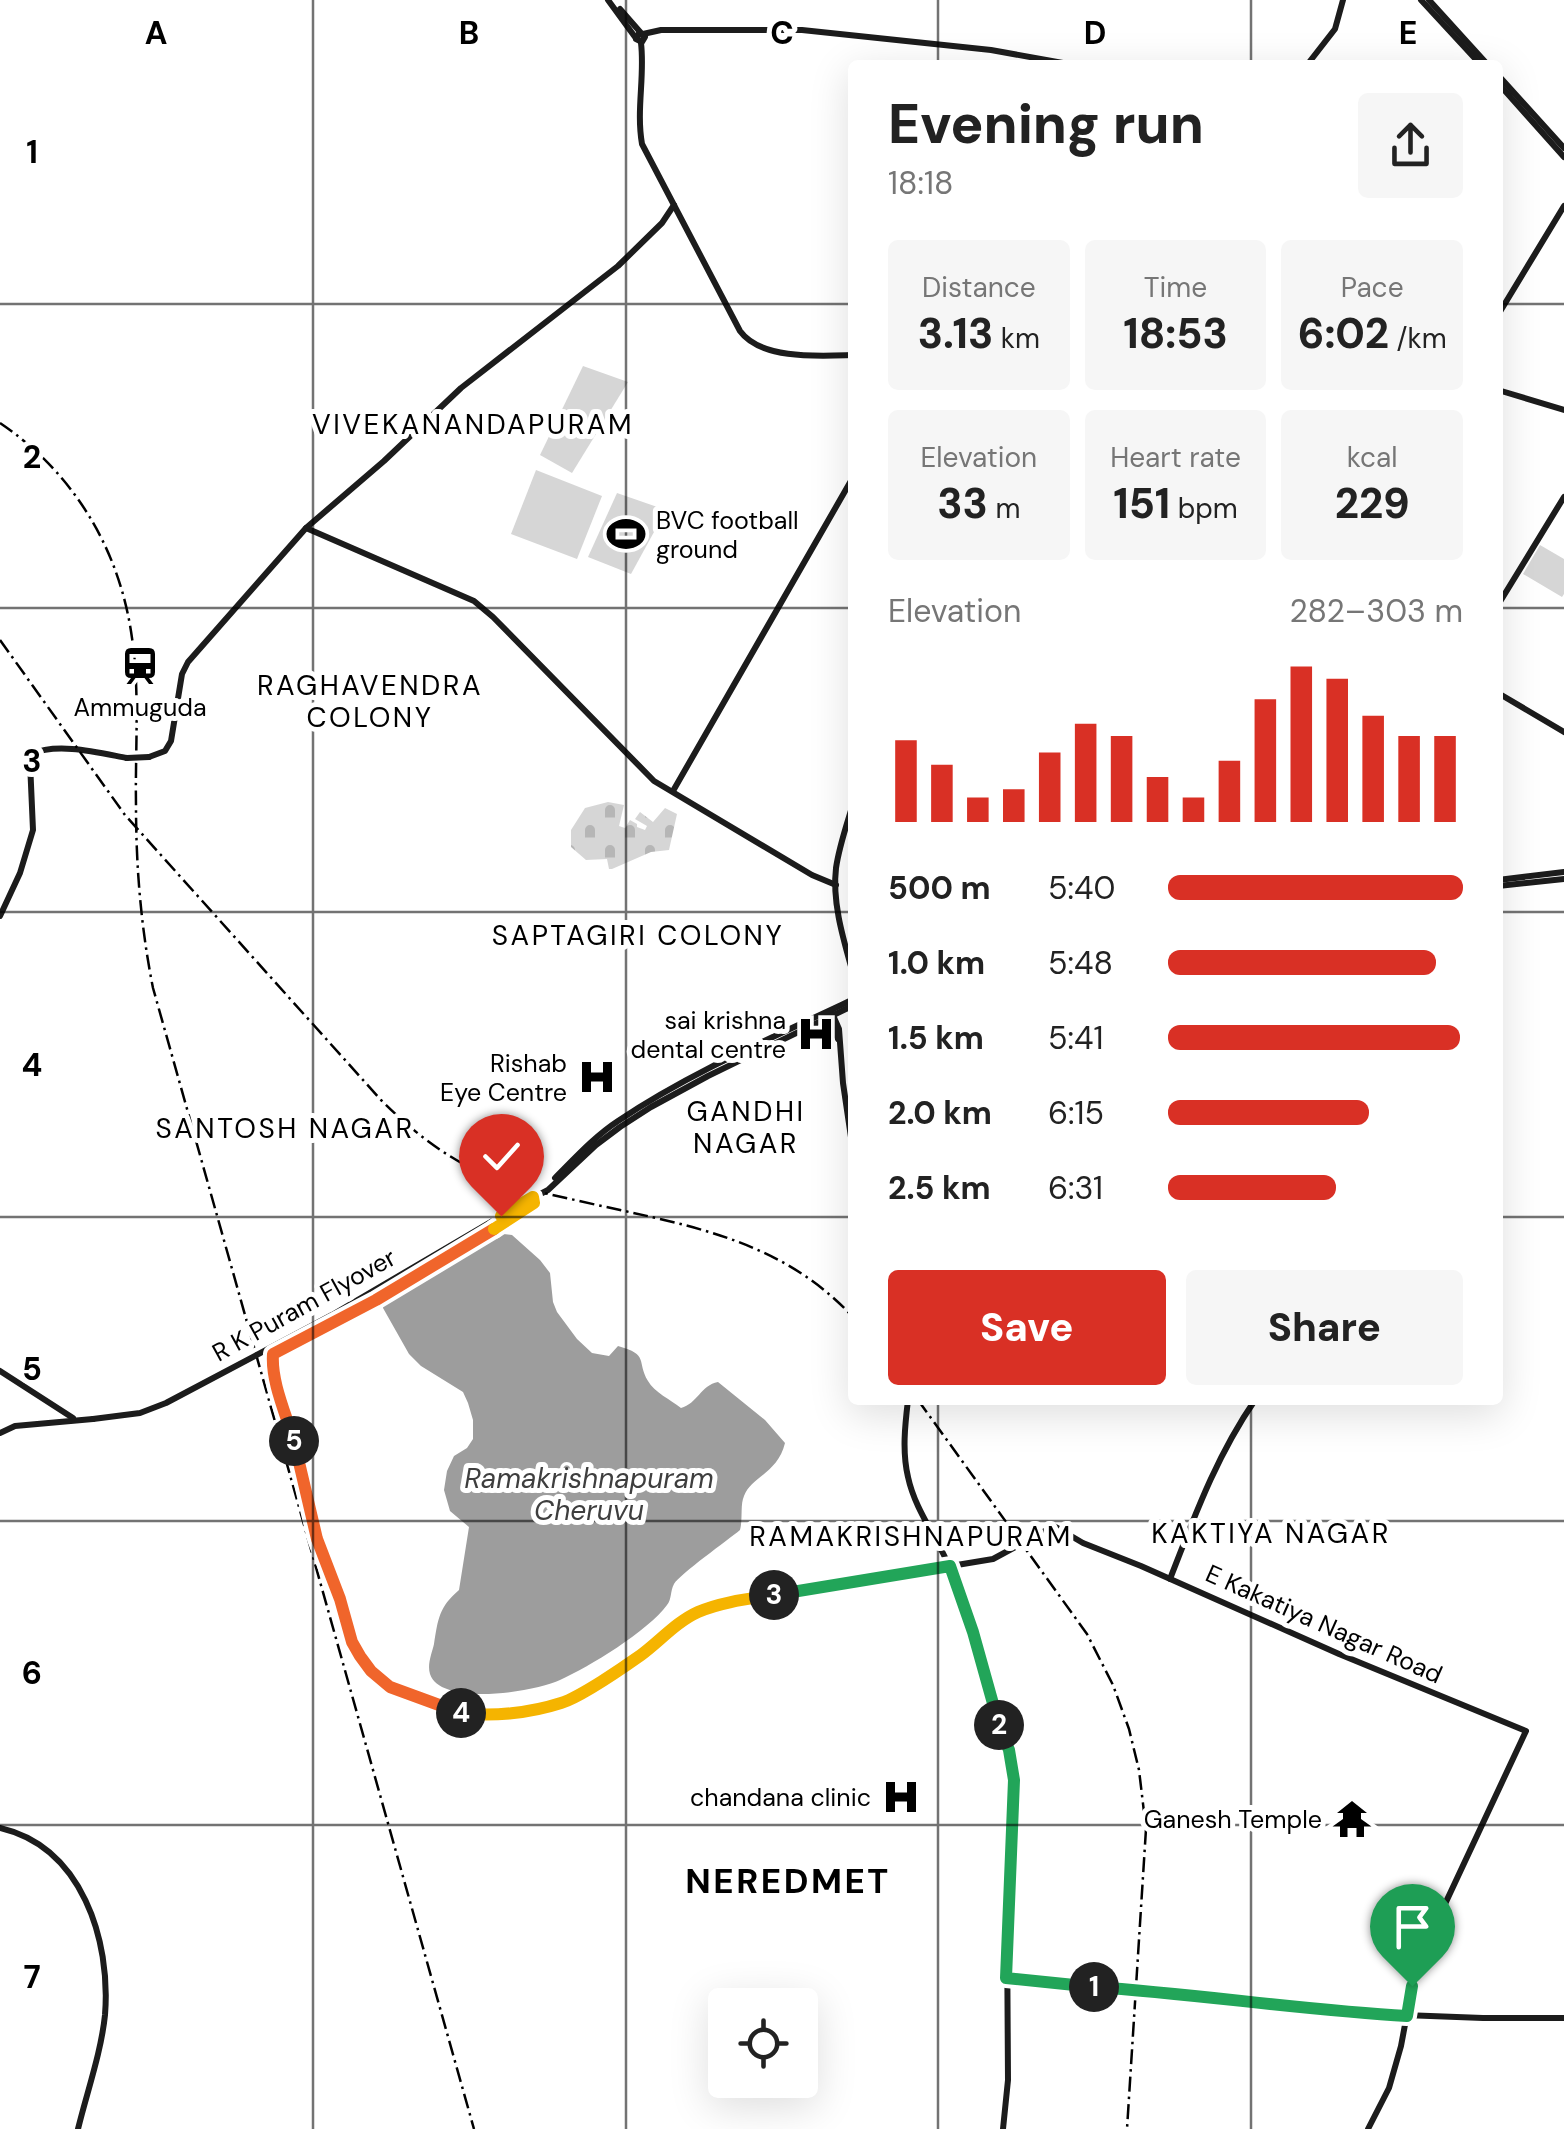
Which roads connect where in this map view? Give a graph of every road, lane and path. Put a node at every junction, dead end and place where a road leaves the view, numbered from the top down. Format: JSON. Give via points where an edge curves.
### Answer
{"nodes":[{"id":1,"x":610,"y":0,"type":"edge"},
{"id":2,"x":1343,"y":0,"type":"edge"},
{"id":3,"x":1421,"y":0,"type":"edge"},
{"id":4,"x":1429,"y":0,"type":"edge"},
{"id":5,"x":641,"y":37,"type":"junction"},
{"id":6,"x":1046,"y":60,"type":"edge"},
{"id":7,"x":1312,"y":60,"type":"edge"},
{"id":8,"x":1480,"y":60,"type":"edge"},
{"id":9,"x":1481,"y":60,"type":"edge"},
{"id":10,"x":1503,"y":81,"type":"edge"},
{"id":11,"x":1503,"y":89,"type":"edge"},
{"id":12,"x":1564,"y":148,"type":"edge"},
{"id":13,"x":1564,"y":156,"type":"edge"},
{"id":14,"x":674,"y":205,"type":"junction"},
{"id":15,"x":1564,"y":206,"type":"edge"},
{"id":16,"x":1503,"y":307,"type":"edge"},
{"id":17,"x":848,"y":355,"type":"edge"},
{"id":18,"x":1503,"y":392,"type":"edge"},
{"id":19,"x":1564,"y":410,"type":"edge"},
{"id":20,"x":848,"y":486,"type":"edge"},
{"id":21,"x":1564,"y":497,"type":"edge"},
{"id":22,"x":306,"y":528,"type":"junction"},
{"id":23,"x":1503,"y":597,"type":"edge"},
{"id":24,"x":1503,"y":696,"type":"edge"},
{"id":25,"x":1564,"y":732,"type":"edge"},
{"id":26,"x":674,"y":791,"type":"junction"},
{"id":27,"x":848,"y":820,"type":"edge"},
{"id":28,"x":1564,"y":876,"type":"edge"},
{"id":29,"x":1503,"y":882,"type":"edge"},
{"id":30,"x":836,"y":886,"type":"junction"},
{"id":31,"x":0,"y":916,"type":"edge"},
{"id":32,"x":848,"y":952,"type":"edge"},
{"id":33,"x":848,"y":1005,"type":"edge"},
{"id":34,"x":830,"y":1013,"type":"junction"},
{"id":35,"x":848,"y":1117,"type":"edge"},
{"id":36,"x":529,"y":1200,"type":"junction"},
{"id":37,"x":0,"y":1371,"type":"edge"},
{"id":38,"x":908,"y":1405,"type":"edge"},
{"id":39,"x":1252,"y":1405,"type":"edge"},
{"id":40,"x":79,"y":1419,"type":"junction"},
{"id":41,"x":0,"y":1433,"type":"edge"},
{"id":42,"x":950,"y":1566,"type":"junction"},
{"id":43,"x":1170,"y":1579,"type":"junction"},
{"id":44,"x":0,"y":1828,"type":"edge"},
{"id":45,"x":1006,"y":1978,"type":"junction"},
{"id":46,"x":1407,"y":2016,"type":"junction"},
{"id":47,"x":1564,"y":2018,"type":"edge"},
{"id":48,"x":78,"y":2129,"type":"edge"},
{"id":49,"x":1003,"y":2129,"type":"edge"},
{"id":50,"x":1368,"y":2129,"type":"edge"}],
"edges":[{"from":1,"to":5,"type":"street"},
{"from":2,"to":7,"type":"street","via":[[1335,29]]},
{"from":3,"to":8,"type":"street"},
{"from":4,"to":9,"type":"street"},
{"from":5,"to":6,"type":"street","via":[[661,30],[802,30]]},
{"from":5,"to":14,"type":"street","via":[[642,144]]},
{"from":10,"to":12,"type":"street"},
{"from":11,"to":13,"type":"street"},
{"from":14,"to":17,"type":"street","via":[[749,342],[796,354]]},
{"from":14,"to":22,"type":"street","via":[[618,266],[461,388]]},
{"from":15,"to":16,"type":"street"},
{"from":18,"to":19,"type":"street"},
{"from":20,"to":26,"type":"street"},
{"from":21,"to":23,"type":"street"},
{"from":22,"to":26,"type":"street","via":[[474,600],[654,781]]},
{"from":22,"to":31,"type":"street","bridge":true,"via":[[188,662],[166,751],[127,758],[82,750],[32,754],[33,830]]},
{"from":24,"to":25,"type":"street"},
{"from":26,"to":30,"type":"street"},
{"from":27,"to":30,"type":"street"},
{"from":28,"to":29,"type":"street"},
{"from":30,"to":32,"type":"street"},
{"from":33,"to":34,"type":"street"},
{"from":34,"to":35,"type":"street","via":[[840,1041]]},
{"from":34,"to":36,"type":"street","via":[[707,1070],[616,1122]]},
{"from":36,"to":40,"type":"street","name":"R K Puram Flyover","bridge":true,"via":[[166,1404]]},
{"from":36,"to":42,"type":"street","via":[[534,1203],[507,1222],[272,1356],[317,1539],[352,1642],[371,1671],[390,1687],[457,1713],[532,1710],[565,1702],[698,1612]]},
{"from":37,"to":40,"type":"street"},
{"from":38,"to":42,"type":"street","via":[[907,1476]]},
{"from":39,"to":43,"type":"street","via":[[1226,1444]]},
{"from":40,"to":41,"type":"street","name":"R K Puram Flyover"},
{"from":42,"to":43,"type":"street","name":"E Kakatiya Nagar Road","via":[[993,1559],[1054,1526]]},
{"from":42,"to":45,"type":"street","via":[[1012,1767]]},
{"from":43,"to":46,"type":"street","name":"E Kakatiya Nagar Road","via":[[1526,1731],[1416,1966]]},
{"from":44,"to":48,"type":"street","via":[[50,1850],[80,1889],[97,1928],[105,2018]]},
{"from":45,"to":46,"type":"street"},
{"from":45,"to":49,"type":"street"},
{"from":46,"to":47,"type":"street"},
{"from":46,"to":50,"type":"street","via":[[1389,2088]]}]}
